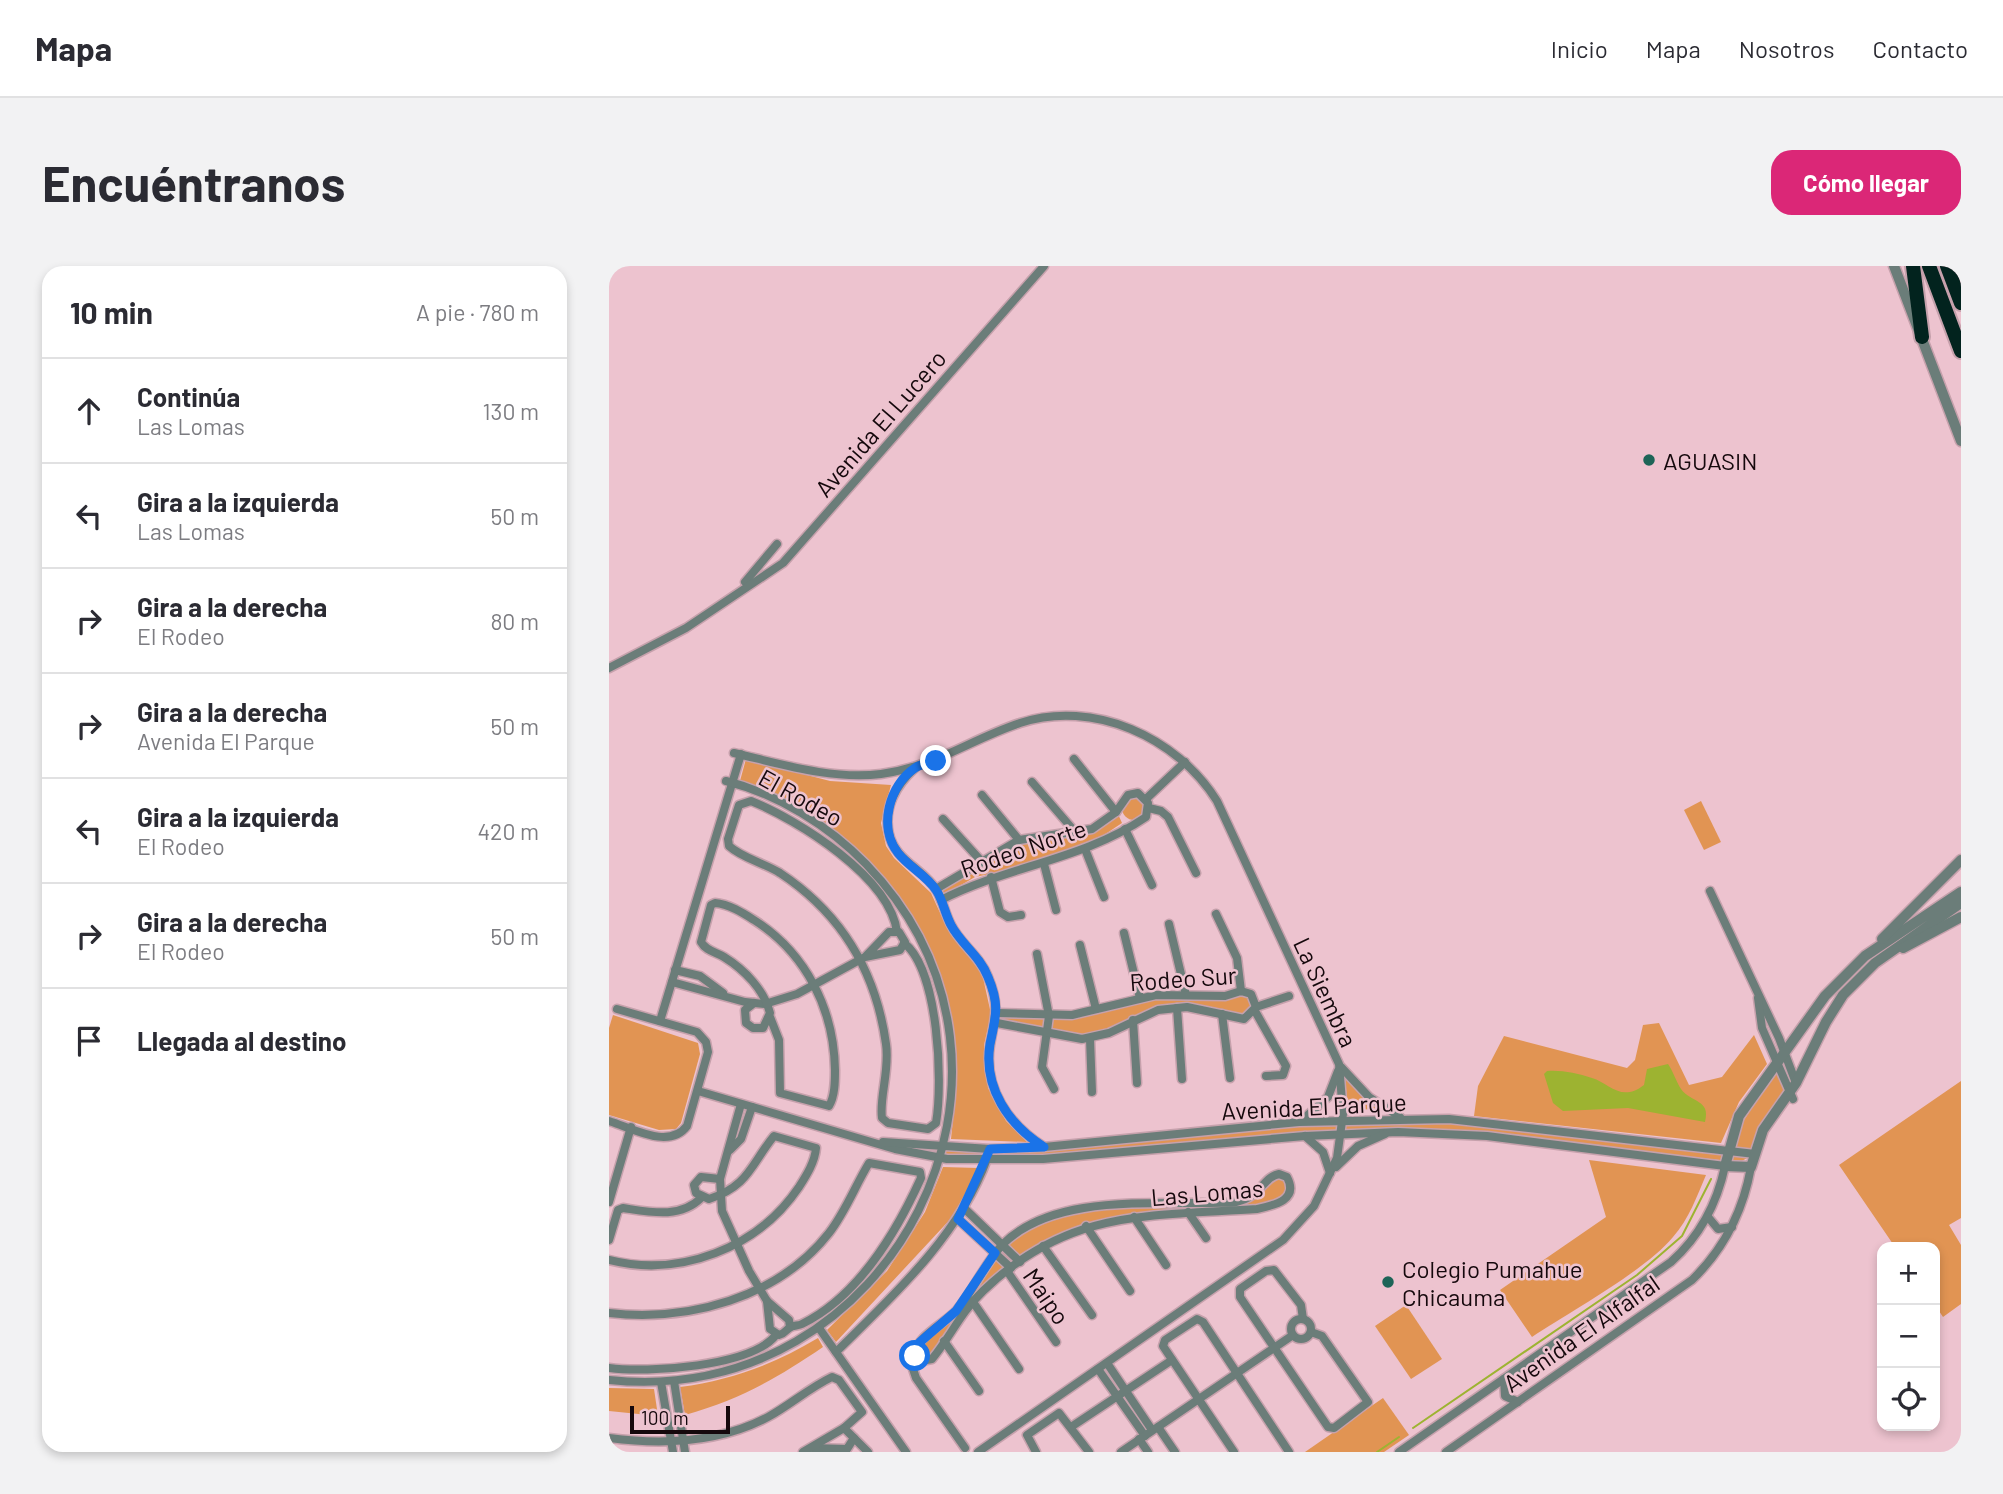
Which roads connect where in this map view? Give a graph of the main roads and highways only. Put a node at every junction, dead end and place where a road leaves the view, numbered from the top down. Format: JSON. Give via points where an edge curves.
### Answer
{"nodes":[{"id":1,"x":1913,"y":266,"type":"edge"},
{"id":2,"x":1929,"y":266,"type":"edge"},
{"id":3,"x":1947,"y":266,"type":"edge"},
{"id":4,"x":1961,"y":303,"type":"edge"},
{"id":5,"x":1922,"y":337,"type":"road end"},
{"id":6,"x":1961,"y":351,"type":"edge"}],
"edges":[{"from":1,"to":5,"type":"highway"},
{"from":2,"to":6,"type":"highway"},
{"from":3,"to":4,"type":"highway"}]}
